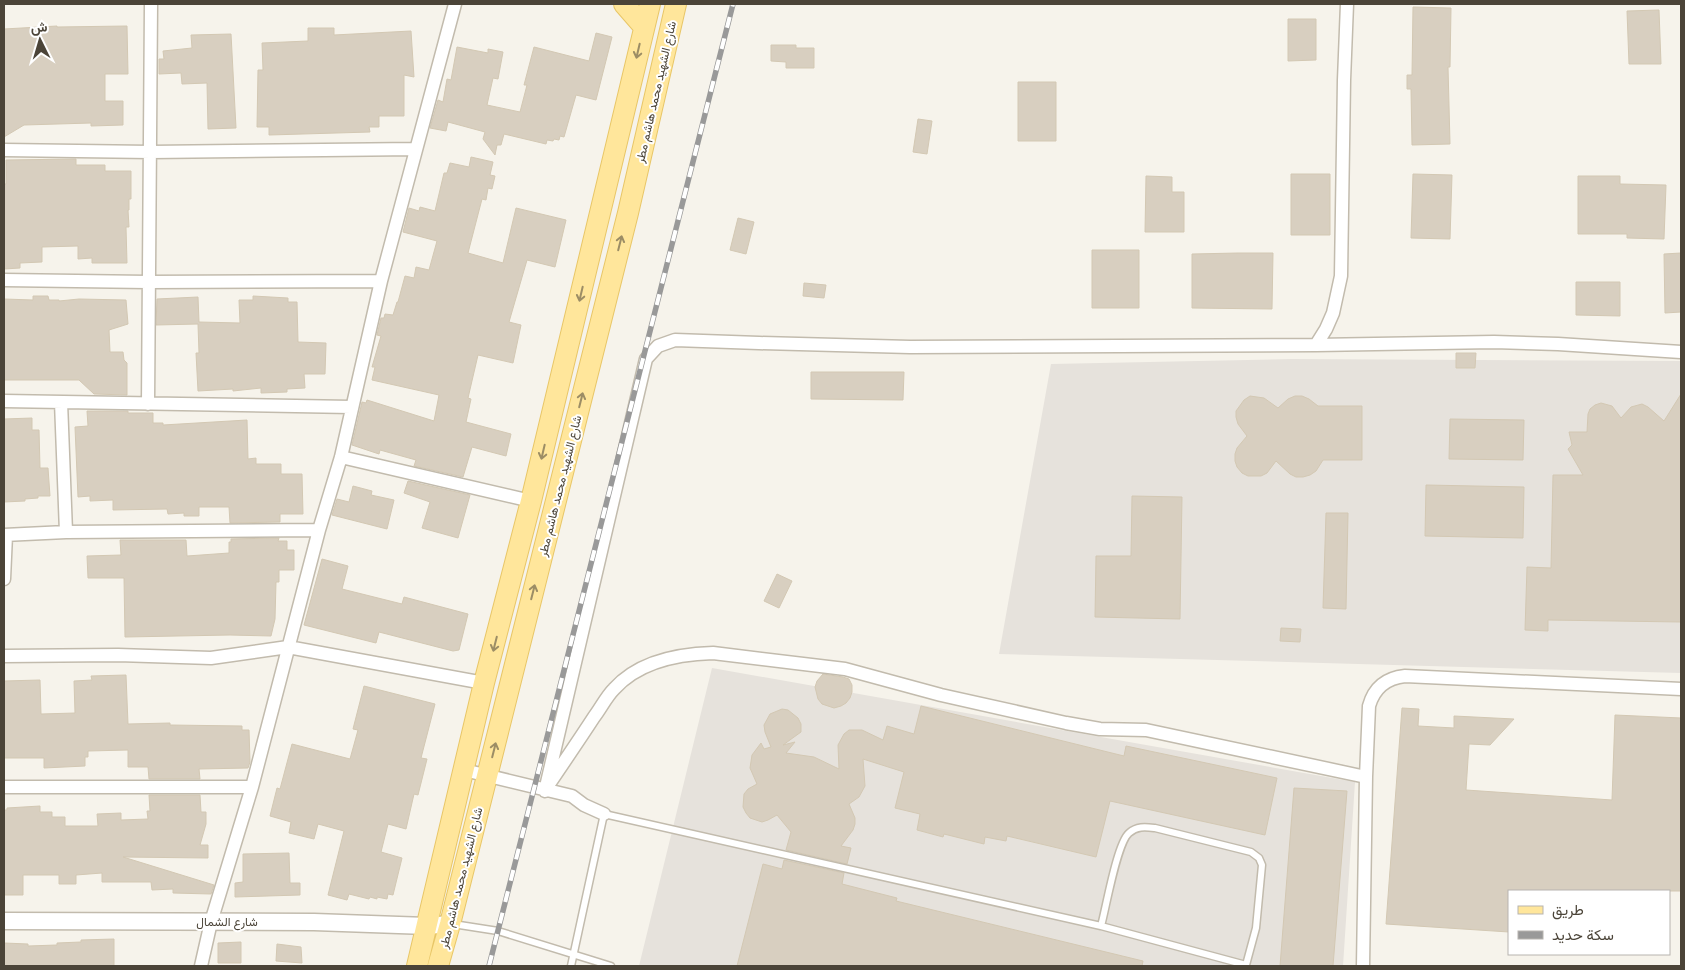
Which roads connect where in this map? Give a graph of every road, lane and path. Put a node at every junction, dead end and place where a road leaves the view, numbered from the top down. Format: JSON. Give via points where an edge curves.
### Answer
{"nodes":[{"id":1,"x":150,"y":4,"type":"edge"},
{"id":2,"x":454,"y":4,"type":"edge"},
{"id":3,"x":624,"y":4,"type":"edge"},
{"id":4,"x":650,"y":4,"type":"edge"},
{"id":5,"x":676,"y":4,"type":"edge"},
{"id":6,"x":1347,"y":4,"type":"edge"},
{"id":7,"x":644,"y":28,"type":"junction"},
{"id":8,"x":416,"y":149,"type":"junction"},
{"id":9,"x":4,"y":150,"type":"edge"},
{"id":10,"x":151,"y":152,"type":"junction"},
{"id":11,"x":4,"y":280,"type":"edge"},
{"id":12,"x":382,"y":281,"type":"junction"},
{"id":13,"x":148,"y":282,"type":"junction"},
{"id":14,"x":1316,"y":345,"type":"junction"},
{"id":15,"x":1681,"y":352,"type":"edge"},
{"id":16,"x":4,"y":401,"type":"edge"},
{"id":17,"x":61,"y":402,"type":"junction"},
{"id":18,"x":148,"y":404,"type":"junction"},
{"id":19,"x":351,"y":407,"type":"junction"},
{"id":20,"x":341,"y":457,"type":"junction"},
{"id":21,"x":531,"y":501,"type":"junction"},
{"id":22,"x":319,"y":530,"type":"junction"},
{"id":23,"x":66,"y":532,"type":"junction"},
{"id":24,"x":5,"y":535,"type":"edge"},
{"id":25,"x":4,"y":580,"type":"edge"},
{"id":26,"x":288,"y":647,"type":"junction"},
{"id":27,"x":4,"y":656,"type":"edge"},
{"id":28,"x":484,"y":683,"type":"junction"},
{"id":29,"x":1681,"y":689,"type":"edge"},
{"id":30,"x":464,"y":770,"type":"junction"},
{"id":31,"x":487,"y":776,"type":"junction"},
{"id":32,"x":1366,"y":778,"type":"junction"},
{"id":33,"x":252,"y":787,"type":"junction"},
{"id":34,"x":4,"y":788,"type":"edge"},
{"id":35,"x":545,"y":791,"type":"junction"},
{"id":36,"x":604,"y":814,"type":"junction"},
{"id":37,"x":4,"y":921,"type":"edge"},
{"id":38,"x":211,"y":922,"type":"junction"},
{"id":39,"x":450,"y":924,"type":"junction"},
{"id":40,"x":427,"y":926,"type":"junction"},
{"id":41,"x":1101,"y":926,"type":"junction"},
{"id":42,"x":574,"y":953,"type":"junction"},
{"id":43,"x":201,"y":966,"type":"edge"},
{"id":44,"x":417,"y":966,"type":"edge"},
{"id":45,"x":438,"y":966,"type":"edge"},
{"id":46,"x":571,"y":966,"type":"edge"},
{"id":47,"x":611,"y":966,"type":"edge"},
{"id":48,"x":1246,"y":966,"type":"edge"},
{"id":49,"x":1363,"y":966,"type":"edge"}],
"edges":[{"from":1,"to":10,"type":"street"},
{"from":2,"to":8,"type":"street"},
{"from":3,"to":7,"type":"main road"},
{"from":4,"to":7,"type":"main road","name":"شارع الشهيد محمد هاشم مطر"},
{"from":31,"to":5,"type":"main road","name":"شارع الشهيد محمد هاشم مطر","one_way":true,"via":[[628,213]]},
{"from":6,"to":14,"type":"street","via":[[1341,276],[1333,312]]},
{"from":7,"to":21,"type":"main road","name":"شارع الشهيد محمد هاشم مطر","one_way":true},
{"from":8,"to":10,"type":"street"},
{"from":8,"to":12,"type":"street"},
{"from":9,"to":10,"type":"street"},
{"from":10,"to":13,"type":"street"},
{"from":11,"to":13,"type":"street"},
{"from":12,"to":13,"type":"street"},
{"from":12,"to":19,"type":"street"},
{"from":13,"to":18,"type":"street"},
{"from":14,"to":15,"type":"street","via":[[1494,342]]},
{"from":14,"to":35,"type":"street","via":[[910,346],[675,340],[658,346],[646,360]]},
{"from":16,"to":17,"type":"street"},
{"from":17,"to":18,"type":"street"},
{"from":17,"to":23,"type":"street"},
{"from":18,"to":19,"type":"street"},
{"from":19,"to":20,"type":"street"},
{"from":20,"to":21,"type":"street"},
{"from":20,"to":22,"type":"street"},
{"from":21,"to":28,"type":"main road","name":"شارع الشهيد محمد هاشم مطر","one_way":true},
{"from":22,"to":23,"type":"street"},
{"from":22,"to":26,"type":"street"},
{"from":23,"to":24,"type":"street"},
{"from":24,"to":25,"type":"street"},
{"from":26,"to":27,"type":"street","via":[[210,658]]},
{"from":26,"to":28,"type":"street"},
{"from":26,"to":33,"type":"street"},
{"from":28,"to":30,"type":"main road","name":"شارع الشهيد محمد هاشم مطر"},
{"from":29,"to":32,"type":"street","via":[[1396,677],[1380,685],[1371,698]]},
{"from":30,"to":31,"type":"street"},
{"from":30,"to":40,"type":"main road","name":"شارع الشهيد محمد هاشم مطر"},
{"from":31,"to":35,"type":"street"},
{"from":31,"to":39,"type":"main road","name":"شارع الشهيد محمد هاشم مطر"},
{"from":32,"to":35,"type":"street","via":[[1146,730],[1100,729],[1066,723],[845,669],[699,653],[650,664],[614,688]]},
{"from":32,"to":49,"type":"street"},
{"from":33,"to":34,"type":"street"},
{"from":33,"to":38,"type":"street"},
{"from":35,"to":36,"type":"street","via":[[572,796]]},
{"from":36,"to":41,"type":"lane"},
{"from":36,"to":42,"type":"lane"},
{"from":37,"to":38,"type":"street","name":"شارع الشمال"},
{"from":38,"to":40,"type":"street","name":"شارع الشمال"},
{"from":38,"to":43,"type":"street"},
{"from":39,"to":40,"type":"street","name":"شارع الشمال"},
{"from":39,"to":42,"type":"lane","via":[[498,931]]},
{"from":39,"to":45,"type":"main road","name":"شارع الشهيد محمد هاشم مطر"},
{"from":40,"to":44,"type":"main road","name":"شارع الشهيد محمد هاشم مطر"},
{"from":41,"to":48,"type":"lane"},
{"from":41,"to":48,"type":"lane","via":[[1121,847],[1128,833],[1139,827],[1155,828],[1251,852],[1262,865],[1256,928]]},
{"from":42,"to":46,"type":"lane"},
{"from":42,"to":47,"type":"lane"}]}
